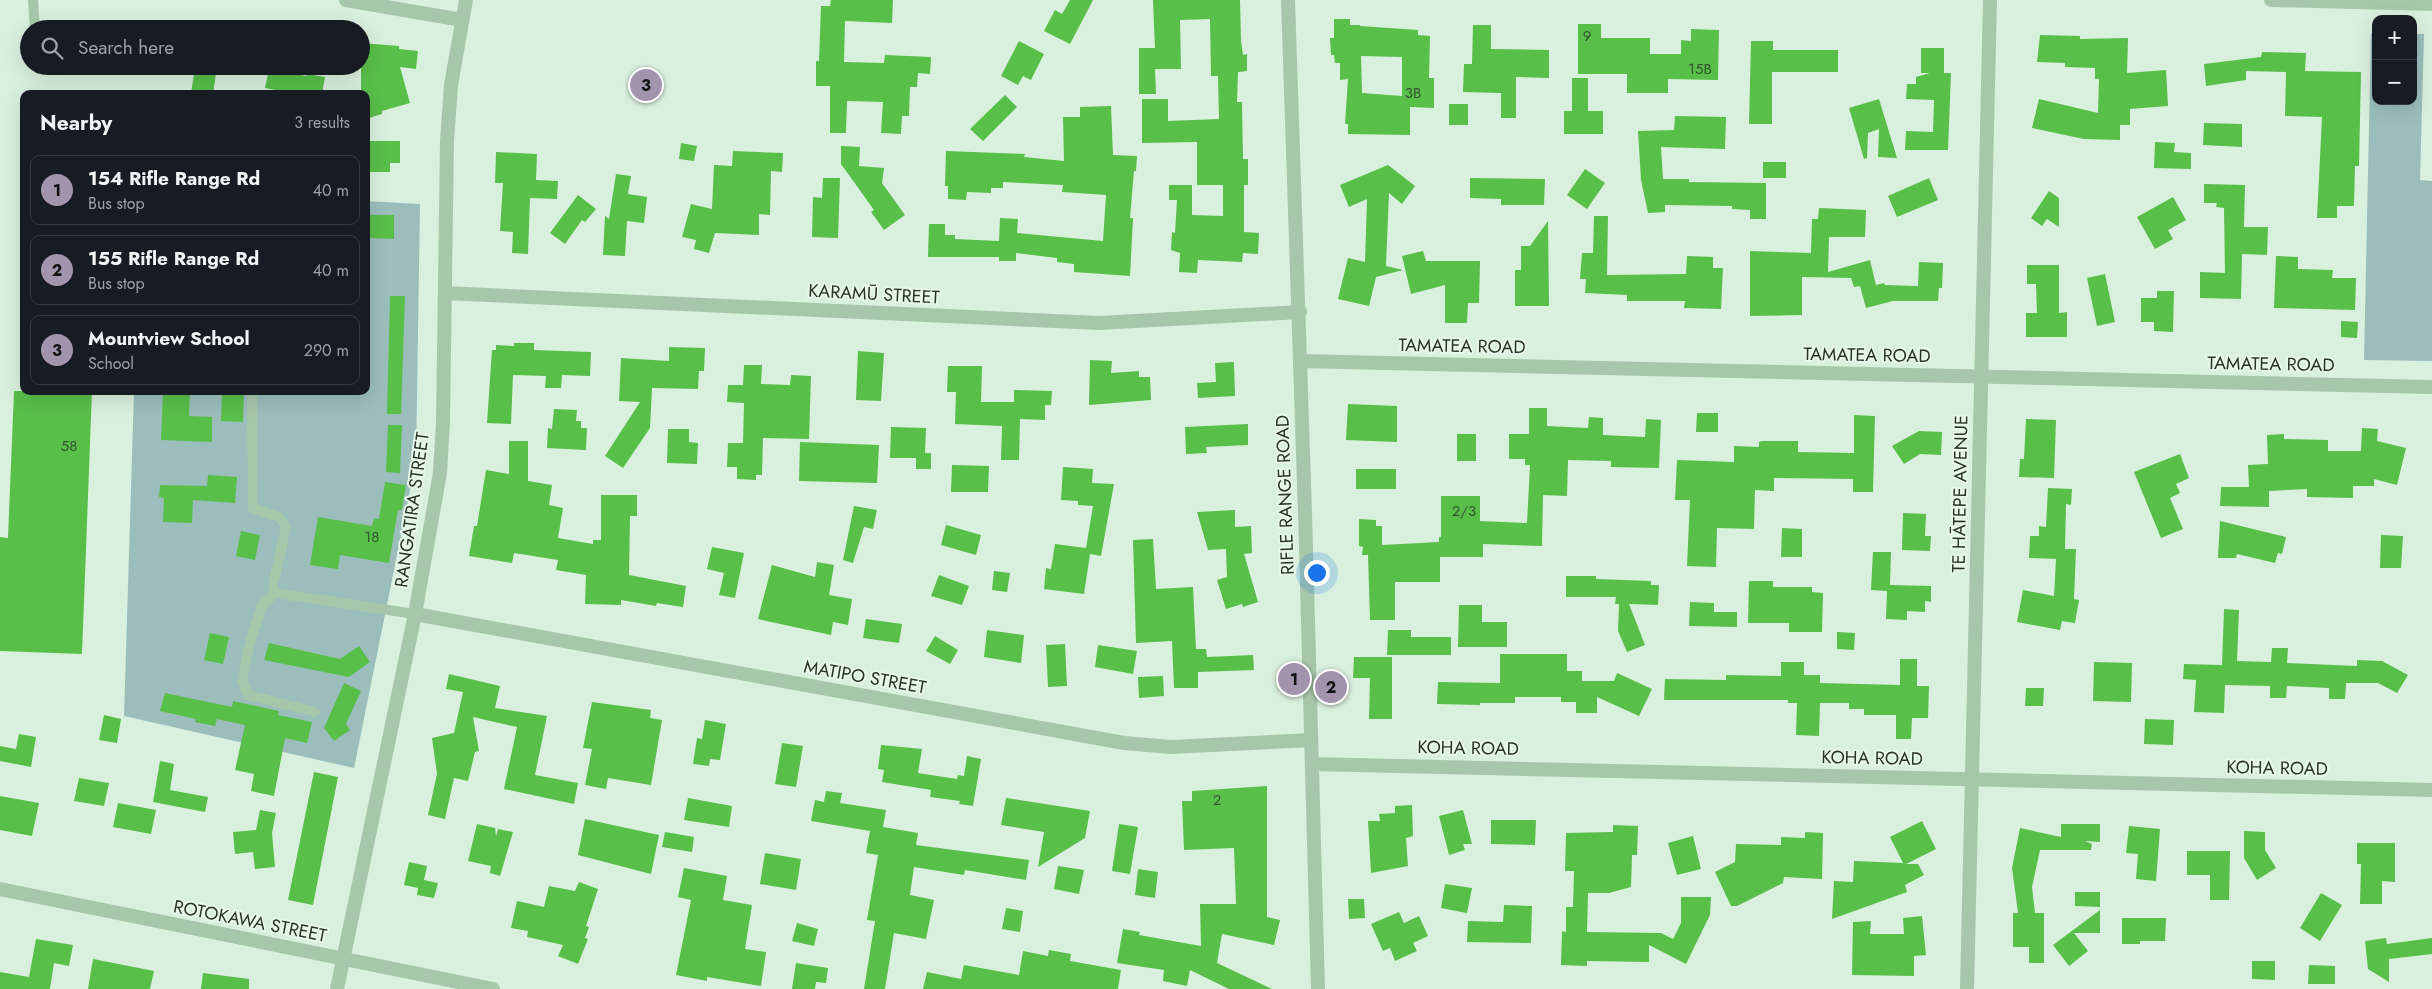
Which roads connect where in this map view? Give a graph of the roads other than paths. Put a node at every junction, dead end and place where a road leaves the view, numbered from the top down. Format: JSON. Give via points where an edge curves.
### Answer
{"nodes":[{"id":1,"x":33,"y":0,"type":"edge"},
{"id":2,"x":346,"y":0,"type":"edge"},
{"id":3,"x":466,"y":0,"type":"edge"},
{"id":4,"x":1288,"y":0,"type":"edge"},
{"id":5,"x":1990,"y":0,"type":"edge"},
{"id":6,"x":2271,"y":0,"type":"edge"},
{"id":7,"x":2432,"y":4,"type":"edge"},
{"id":8,"x":34,"y":20,"type":"edge"},
{"id":9,"x":462,"y":20,"type":"junction"},
{"id":10,"x":445,"y":293,"type":"junction"},
{"id":11,"x":1300,"y":312,"type":"junction"},
{"id":12,"x":1300,"y":361,"type":"junction"},
{"id":13,"x":1982,"y":376,"type":"junction"},
{"id":14,"x":2432,"y":386,"type":"edge"},
{"id":15,"x":252,"y":395,"type":"edge"},
{"id":16,"x":275,"y":593,"type":"junction"},
{"id":17,"x":415,"y":614,"type":"junction"},
{"id":18,"x":315,"y":712,"type":"dead end"},
{"id":19,"x":1311,"y":740,"type":"junction"},
{"id":20,"x":1312,"y":764,"type":"junction"},
{"id":21,"x":1973,"y":779,"type":"junction"},
{"id":22,"x":2432,"y":790,"type":"edge"},
{"id":23,"x":0,"y":889,"type":"edge"},
{"id":24,"x":344,"y":959,"type":"junction"},
{"id":25,"x":338,"y":989,"type":"edge"},
{"id":26,"x":492,"y":989,"type":"edge"},
{"id":27,"x":1318,"y":989,"type":"edge"},
{"id":28,"x":1967,"y":989,"type":"edge"}],
"edges":[{"from":1,"to":8,"type":"lane"},
{"from":2,"to":9,"type":"street"},
{"from":3,"to":9,"type":"street","name":"RANGATIRA STREET"},
{"from":4,"to":11,"type":"street","name":"RIFLE RANGE ROAD"},
{"from":5,"to":13,"type":"street","name":"TE HĀTEPE AVENUE"},
{"from":6,"to":7,"type":"street"},
{"from":9,"to":10,"type":"street","name":"RANGATIRA STREET","via":[[451,85],[447,141]]},
{"from":10,"to":11,"type":"street","name":"KARAMŪ STREET","via":[[1099,323]]},
{"from":10,"to":17,"type":"street","name":"RANGATIRA STREET","via":[[440,473]]},
{"from":11,"to":12,"type":"street","name":"RIFLE RANGE ROAD"},
{"from":12,"to":13,"type":"street","name":"TAMATEA ROAD"},
{"from":12,"to":19,"type":"street","name":"RIFLE RANGE ROAD"},
{"from":13,"to":14,"type":"street","name":"TAMATEA ROAD"},
{"from":13,"to":21,"type":"street","name":"TE HĀTEPE AVENUE"},
{"from":15,"to":16,"type":"lane","via":[[253,509],[278,517],[286,527],[272,585]]},
{"from":16,"to":17,"type":"lane"},
{"from":16,"to":18,"type":"lane","via":[[261,606],[242,682],[248,695]]},
{"from":17,"to":19,"type":"street","name":"MATIPO STREET","via":[[1124,743],[1172,747]]},
{"from":17,"to":24,"type":"street","name":"RANGATIRA STREET"},
{"from":19,"to":20,"type":"street","name":"RIFLE RANGE ROAD"},
{"from":20,"to":21,"type":"street","name":"KOHA ROAD"},
{"from":20,"to":27,"type":"street","name":"RIFLE RANGE ROAD"},
{"from":21,"to":22,"type":"street","name":"KOHA ROAD"},
{"from":21,"to":28,"type":"street","name":"TE HĀTEPE AVENUE"},
{"from":23,"to":24,"type":"street","name":"ROTOKAWA STREET"},
{"from":24,"to":25,"type":"street","name":"RANGATIRA STREET"},
{"from":24,"to":26,"type":"street","name":"ROTOKAWA STREET"}]}
